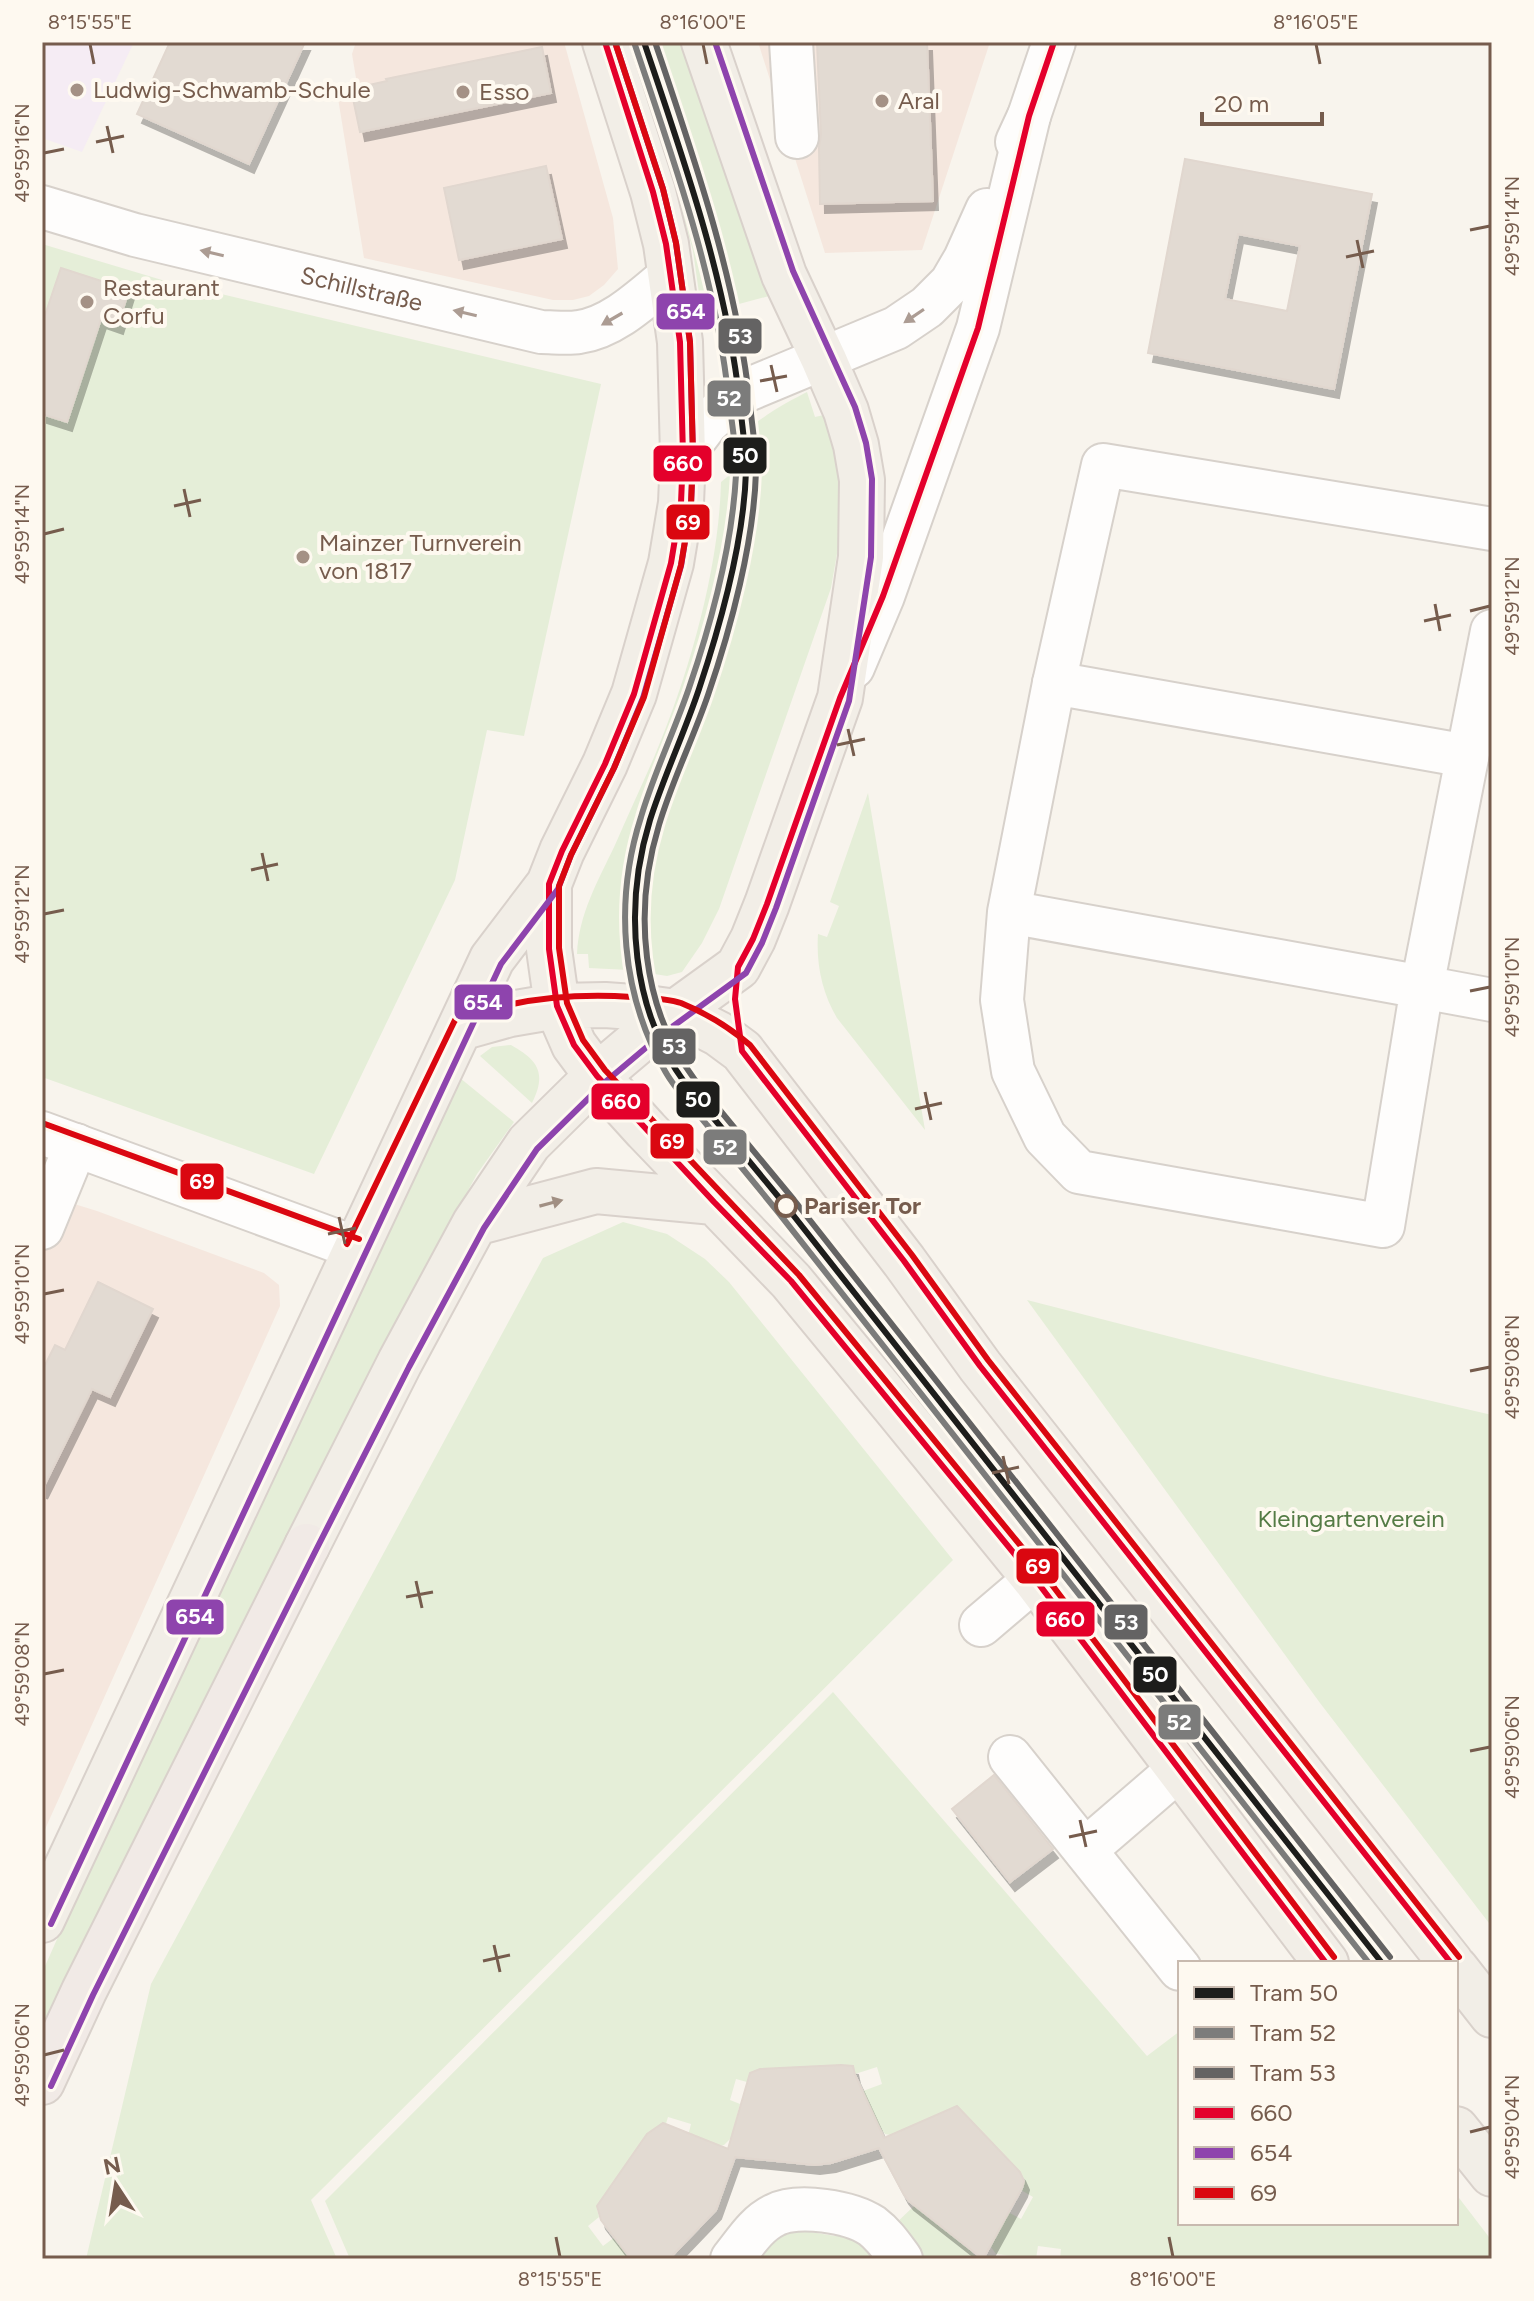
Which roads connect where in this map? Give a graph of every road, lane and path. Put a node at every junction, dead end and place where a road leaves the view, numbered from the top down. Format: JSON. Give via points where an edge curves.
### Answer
{"nodes":[{"id":1,"x":605,"y":42,"type":"edge"},
{"id":2,"x":704,"y":42,"type":"edge"},
{"id":3,"x":791,"y":42,"type":"edge"},
{"id":4,"x":1054,"y":42,"type":"edge"},
{"id":5,"x":1029,"y":116,"type":"junction"},
{"id":6,"x":797,"y":137,"type":"dead end"},
{"id":7,"x":42,"y":207,"type":"edge"},
{"id":8,"x":671,"y":275,"type":"junction"},
{"id":9,"x":824,"y":360,"type":"junction"},
{"id":10,"x":683,"y":455,"type":"junction"},
{"id":11,"x":1492,"y":529,"type":"edge"},
{"id":12,"x":1492,"y":631,"type":"edge"},
{"id":13,"x":1054,"y":683,"type":"junction"},
{"id":14,"x":840,"y":698,"type":"junction"},
{"id":15,"x":1467,"y":756,"type":"junction"},
{"id":16,"x":549,"y":884,"type":"junction"},
{"id":17,"x":1009,"y":912,"type":"junction"},
{"id":18,"x":738,"y":967,"type":"junction"},
{"id":19,"x":1422,"y":987,"type":"junction"},
{"id":20,"x":1492,"y":1000,"type":"edge"},
{"id":21,"x":557,"y":1006,"type":"junction"},
{"id":22,"x":676,"y":1012,"type":"junction"},
{"id":23,"x":460,"y":1028,"type":"junction"},
{"id":24,"x":742,"y":1051,"type":"junction"},
{"id":25,"x":597,"y":1076,"type":"junction"},
{"id":26,"x":59,"y":1139,"type":"edge"},
{"id":27,"x":714,"y":1202,"type":"junction"},
{"id":28,"x":475,"y":1223,"type":"junction"},
{"id":29,"x":42,"y":1228,"type":"edge"},
{"id":30,"x":356,"y":1248,"type":"junction"},
{"id":31,"x":307,"y":1546,"type":"joint"},
{"id":32,"x":1035,"y":1579,"type":"junction"},
{"id":33,"x":981,"y":1625,"type":"dead end"},
{"id":34,"x":1010,"y":1757,"type":"dead end"},
{"id":35,"x":1179,"y":1769,"type":"junction"},
{"id":36,"x":1085,"y":1850,"type":"junction"},
{"id":37,"x":42,"y":1920,"type":"edge"},
{"id":38,"x":1324,"y":1961,"type":"edge"},
{"id":39,"x":1449,"y":1961,"type":"edge"},
{"id":40,"x":1178,"y":1966,"type":"edge"},
{"id":41,"x":1458,"y":1972,"type":"edge"},
{"id":42,"x":1492,"y":2015,"type":"edge"},
{"id":43,"x":42,"y":2082,"type":"edge"},
{"id":44,"x":1458,"y":2132,"type":"edge"},
{"id":45,"x":1492,"y":2174,"type":"edge"},
{"id":46,"x":732,"y":2259,"type":"edge"},
{"id":47,"x":901,"y":2259,"type":"edge"}],
"edges":[{"from":1,"to":8,"type":"main road","via":[[653,192]]},
{"from":2,"to":9,"type":"main road","via":[[784,275]]},
{"from":3,"to":6,"type":"street"},
{"from":4,"to":5,"type":"street"},
{"from":5,"to":9,"type":"street","one_way":true,"via":[[951,283],[896,328]]},
{"from":5,"to":14,"type":"street","via":[[978,328],[883,596]]},
{"from":8,"to":7,"type":"street","name":"Schillstraße","one_way":true,"via":[[604,324],[580,332],[541,332],[135,235]]},
{"from":8,"to":10,"type":"main road","via":[[680,342]]},
{"from":9,"to":10,"type":"street","via":[[740,393]]},
{"from":9,"to":14,"type":"main road","via":[[846,411],[862,480],[861,557]]},
{"from":10,"to":16,"type":"main road","via":[[671,563],[634,694]]},
{"from":11,"to":13,"type":"street","via":[[1103,465]]},
{"from":12,"to":15,"type":"street"},
{"from":13,"to":15,"type":"street"},
{"from":13,"to":17,"type":"street"},
{"from":14,"to":18,"type":"main road","via":[[767,904]]},
{"from":15,"to":19,"type":"street"},
{"from":16,"to":21,"type":"main road","via":[[549,949]]},
{"from":16,"to":23,"type":"main road","via":[[492,959]]},
{"from":17,"to":19,"type":"street"},
{"from":17,"to":19,"type":"street","via":[[1002,1000],[1013,1071],[1045,1137],[1079,1172],[1383,1226]]},
{"from":18,"to":22,"type":"main road"},
{"from":18,"to":24,"type":"main road","via":[[735,999]]},
{"from":19,"to":20,"type":"street"},
{"from":21,"to":22,"type":"main road"},
{"from":21,"to":23,"type":"main road"},
{"from":21,"to":25,"type":"main road","via":[[574,1045]]},
{"from":22,"to":24,"type":"main road"},
{"from":22,"to":25,"type":"main road"},
{"from":23,"to":30,"type":"main road"},
{"from":24,"to":39,"type":"main road","via":[[980,1366]]},
{"from":25,"to":27,"type":"main road"},
{"from":25,"to":28,"type":"main road","via":[[529,1143]]},
{"from":26,"to":29,"type":"street"},
{"from":26,"to":30,"type":"street"},
{"from":28,"to":27,"type":"main road","one_way":true,"via":[[596,1191]]},
{"from":27,"to":32,"type":"main road","via":[[791,1281]]},
{"from":28,"to":31,"type":"main road"},
{"from":30,"to":37,"type":"main road"},
{"from":31,"to":43,"type":"highway"},
{"from":32,"to":33,"type":"street"},
{"from":32,"to":35,"type":"main road"},
{"from":34,"to":36,"type":"street"},
{"from":35,"to":36,"type":"street"},
{"from":35,"to":38,"type":"main road"},
{"from":36,"to":40,"type":"street"},
{"from":41,"to":42,"type":"main road"},
{"from":44,"to":45,"type":"main road"},
{"from":46,"to":47,"type":"street","via":[[759,2225],[789,2209],[853,2217],[878,2232]]}]}
